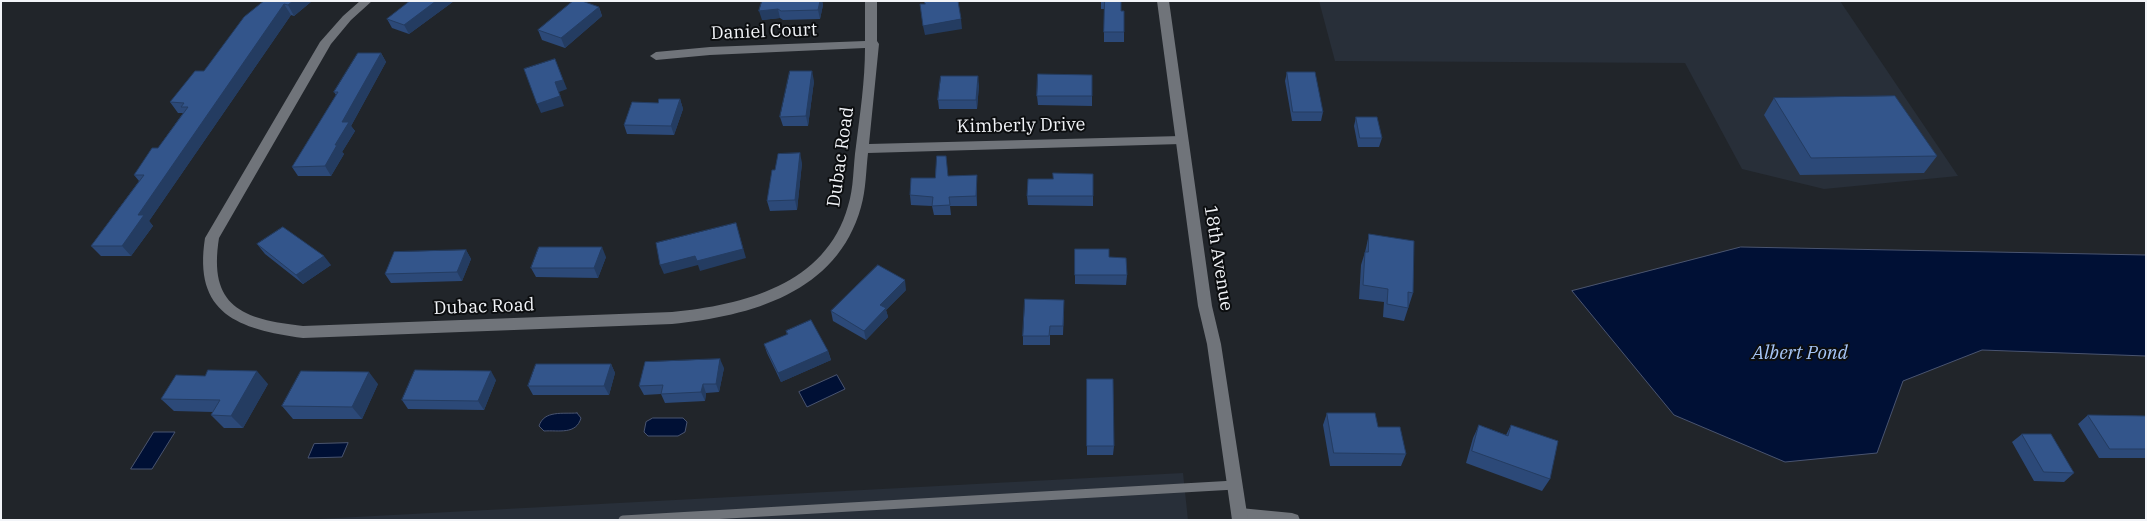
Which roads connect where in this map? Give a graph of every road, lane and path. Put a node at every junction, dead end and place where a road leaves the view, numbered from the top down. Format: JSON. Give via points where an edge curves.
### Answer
{"nodes":[{"id":1,"x":367,"y":1,"type":"edge"},
{"id":2,"x":872,"y":1,"type":"edge"},
{"id":3,"x":1163,"y":1,"type":"edge"},
{"id":4,"x":873,"y":44,"type":"junction"},
{"id":5,"x":656,"y":56,"type":"dead end"},
{"id":6,"x":1181,"y":140,"type":"junction"},
{"id":7,"x":862,"y":149,"type":"junction"},
{"id":8,"x":1235,"y":485,"type":"junction"},
{"id":9,"x":1240,"y":517,"type":"edge"},
{"id":10,"x":623,"y":520,"type":"edge"},
{"id":11,"x":1292,"y":520,"type":"edge"}],
"edges":[{"from":1,"to":7,"type":"street","name":"Dubac Road","via":[[326,42],[212,238],[207,269],[210,283],[217,297],[232,312],[252,323],[278,330],[333,331],[672,318],[720,314],[750,306],[804,278],[836,248],[855,206]]},
{"from":2,"to":4,"type":"street","name":"Dubac Road"},
{"from":3,"to":6,"type":"street","name":"18th Avenue"},
{"from":4,"to":5,"type":"street","name":"Daniel Court"},
{"from":4,"to":7,"type":"street","name":"Dubac Road"},
{"from":6,"to":7,"type":"street","name":"Kimberly Drive"},
{"from":6,"to":8,"type":"street","name":"18th Avenue"},
{"from":8,"to":9,"type":"street","name":"18th Avenue"},
{"from":8,"to":10,"type":"lane"},
{"from":9,"to":11,"type":"street"}]}
